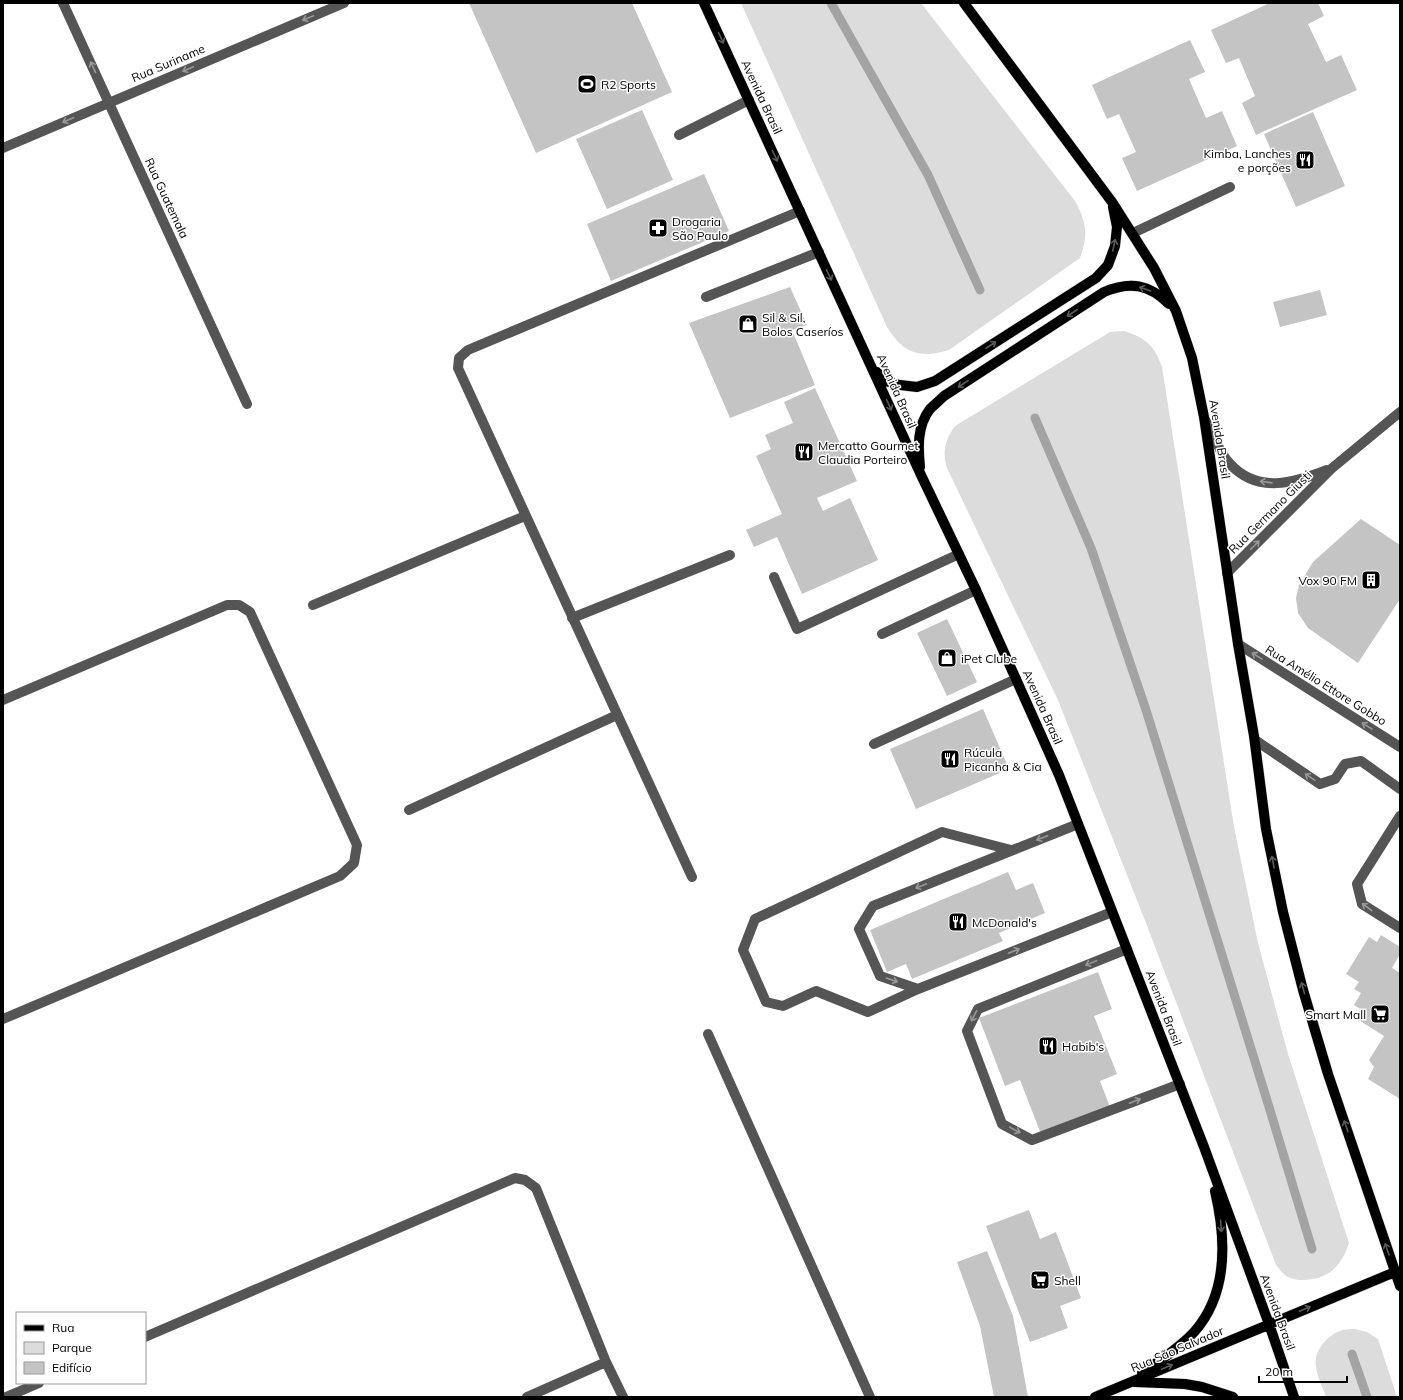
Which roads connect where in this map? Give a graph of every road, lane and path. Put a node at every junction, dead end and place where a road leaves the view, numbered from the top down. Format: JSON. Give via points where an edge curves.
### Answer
{"nodes":[{"id":1,"x":63,"y":3,"type":"edge"},
{"id":2,"x":344,"y":3,"type":"edge"},
{"id":3,"x":704,"y":3,"type":"edge"},
{"id":4,"x":964,"y":3,"type":"edge"},
{"id":5,"x":749,"y":100,"type":"junction"},
{"id":6,"x":109,"y":102,"type":"junction"},
{"id":7,"x":679,"y":135,"type":"dead end"},
{"id":8,"x":3,"y":148,"type":"edge"},
{"id":9,"x":1230,"y":187,"type":"dead end"},
{"id":10,"x":1112,"y":202,"type":"junction"},
{"id":11,"x":800,"y":211,"type":"junction"},
{"id":12,"x":1133,"y":233,"type":"junction"},
{"id":13,"x":819,"y":252,"type":"junction"},
{"id":14,"x":706,"y":297,"type":"dead end"},
{"id":15,"x":1176,"y":310,"type":"junction"},
{"id":16,"x":872,"y":366,"type":"junction"},
{"id":17,"x":247,"y":404,"type":"dead end"},
{"id":18,"x":1400,"y":412,"type":"edge"},
{"id":19,"x":1204,"y":417,"type":"junction"},
{"id":20,"x":1331,"y":469,"type":"junction"},
{"id":21,"x":921,"y":475,"type":"junction"},
{"id":22,"x":525,"y":516,"type":"junction"},
{"id":23,"x":959,"y":554,"type":"junction"},
{"id":24,"x":730,"y":555,"type":"dead end"},
{"id":25,"x":1228,"y":573,"type":"junction"},
{"id":26,"x":774,"y":577,"type":"dead end"},
{"id":27,"x":976,"y":590,"type":"junction"},
{"id":28,"x":313,"y":605,"type":"dead end"},
{"id":29,"x":572,"y":618,"type":"junction"},
{"id":30,"x":882,"y":634,"type":"dead end"},
{"id":31,"x":1238,"y":644,"type":"junction"},
{"id":32,"x":1016,"y":680,"type":"junction"},
{"id":33,"x":3,"y":700,"type":"edge"},
{"id":34,"x":617,"y":715,"type":"junction"},
{"id":35,"x":1255,"y":740,"type":"junction"},
{"id":36,"x":874,"y":744,"type":"dead end"},
{"id":37,"x":1400,"y":747,"type":"edge"},
{"id":38,"x":1400,"y":789,"type":"edge"},
{"id":39,"x":409,"y":810,"type":"dead end"},
{"id":40,"x":1400,"y":816,"type":"edge"},
{"id":41,"x":1078,"y":824,"type":"junction"},
{"id":42,"x":1012,"y":850,"type":"junction"},
{"id":43,"x":692,"y":877,"type":"dead end"},
{"id":44,"x":1112,"y":912,"type":"junction"},
{"id":45,"x":1400,"y":928,"type":"edge"},
{"id":46,"x":1127,"y":949,"type":"junction"},
{"id":47,"x":918,"y":989,"type":"junction"},
{"id":48,"x":3,"y":1019,"type":"edge"},
{"id":49,"x":708,"y":1034,"type":"dead end"},
{"id":50,"x":1180,"y":1084,"type":"junction"},
{"id":51,"x":1204,"y":1147,"type":"junction"},
{"id":52,"x":1398,"y":1271,"type":"edge"},
{"id":53,"x":1400,"y":1286,"type":"edge"},
{"id":54,"x":1269,"y":1324,"type":"junction"},
{"id":55,"x":146,"y":1338,"type":"edge"},
{"id":56,"x":606,"y":1362,"type":"junction"},
{"id":57,"x":1131,"y":1382,"type":"junction"},
{"id":58,"x":37,"y":1384,"type":"edge"},
{"id":59,"x":6,"y":1397,"type":"edge"},
{"id":60,"x":527,"y":1397,"type":"edge"},
{"id":61,"x":623,"y":1397,"type":"edge"},
{"id":62,"x":870,"y":1397,"type":"edge"},
{"id":63,"x":1095,"y":1397,"type":"edge"},
{"id":64,"x":1233,"y":1397,"type":"edge"},
{"id":65,"x":1294,"y":1397,"type":"edge"}],
"edges":[{"from":6,"to":1,"type":"street","name":"Rua Guatemala","one_way":true},
{"from":2,"to":6,"type":"street","name":"Rua Suriname","one_way":true},
{"from":3,"to":5,"type":"main road","name":"Avenida Brasil","one_way":true},
{"from":4,"to":10,"type":"main road","name":"Avenida Brasil"},
{"from":5,"to":7,"type":"street"},
{"from":5,"to":11,"type":"main road","name":"Avenida Brasil","one_way":true},
{"from":6,"to":8,"type":"street","name":"Rua Suriname","one_way":true},
{"from":6,"to":17,"type":"street","name":"Rua Guatemala"},
{"from":9,"to":12,"type":"street"},
{"from":10,"to":12,"type":"main road","name":"Avenida Brasil"},
{"from":16,"to":10,"type":"main road","one_way":true,"via":[[885,381],[900,385],[917,387],[935,381],[1096,278],[1108,266],[1115,246],[1117,227]]},
{"from":11,"to":13,"type":"main road","name":"Avenida Brasil"},
{"from":11,"to":22,"type":"street","via":[[468,350],[459,358],[458,368]]},
{"from":12,"to":15,"type":"main road","name":"Avenida Brasil"},
{"from":13,"to":14,"type":"street"},
{"from":13,"to":16,"type":"main road","name":"Avenida Brasil","one_way":true},
{"from":15,"to":19,"type":"main road","name":"Avenida Brasil","via":[[1192,358]]},
{"from":15,"to":21,"type":"main road","one_way":true,"via":[[1161,295],[1145,288],[1118,286],[1104,292],[944,396],[929,410],[920,428],[918,446]]},
{"from":16,"to":21,"type":"main road","name":"Avenida Brasil","one_way":true},
{"from":18,"to":20,"type":"street","name":"Rua Germano Giusti"},
{"from":20,"to":19,"type":"street","name":"Rua Germano Giusti","one_way":true,"via":[[1303,480],[1282,484],[1262,482],[1244,475],[1229,464]]},
{"from":19,"to":25,"type":"main road","name":"Avenida Brasil"},
{"from":25,"to":20,"type":"street","name":"Rua Germano Giusti","one_way":true},
{"from":21,"to":23,"type":"main road","name":"Avenida Brasil"},
{"from":22,"to":28,"type":"street"},
{"from":22,"to":29,"type":"street"},
{"from":23,"to":26,"type":"street","via":[[796,629]]},
{"from":23,"to":27,"type":"main road","name":"Avenida Brasil"},
{"from":24,"to":29,"type":"street"},
{"from":25,"to":31,"type":"main road","name":"Avenida Brasil"},
{"from":27,"to":30,"type":"street"},
{"from":27,"to":32,"type":"main road","name":"Avenida Brasil"},
{"from":29,"to":34,"type":"street"},
{"from":31,"to":35,"type":"main road","name":"Avenida Brasil"},
{"from":37,"to":31,"type":"street","name":"Rua Amélio Ettore Gobbo","one_way":true},
{"from":32,"to":36,"type":"street"},
{"from":32,"to":41,"type":"main road","name":"Avenida Brasil"},
{"from":33,"to":48,"type":"street","via":[[227,605],[239,605],[250,612],[357,845],[354,863],[340,876]]},
{"from":34,"to":39,"type":"street"},
{"from":34,"to":43,"type":"street"},
{"from":38,"to":35,"type":"street","one_way":true,"via":[[1361,761],[1345,764],[1335,778],[1320,784]]},
{"from":52,"to":35,"type":"main road","name":"Avenida Brasil","one_way":true,"via":[[1328,1074],[1303,990],[1283,912],[1266,828]]},
{"from":45,"to":40,"type":"street","one_way":true,"via":[[1362,904],[1357,884]]},
{"from":41,"to":42,"type":"street","one_way":true},
{"from":41,"to":44,"type":"main road","name":"Avenida Brasil"},
{"from":42,"to":47,"type":"street","one_way":true,"via":[[873,906],[859,929],[880,976]]},
{"from":42,"to":47,"type":"street","via":[[942,832],[755,919],[743,950],[766,1002],[777,1005],[783,1006],[816,991],[868,1012]]},
{"from":44,"to":46,"type":"main road","name":"Avenida Brasil"},
{"from":47,"to":44,"type":"street","one_way":true},
{"from":46,"to":50,"type":"main road","name":"Avenida Brasil"},
{"from":46,"to":50,"type":"street","one_way":true,"via":[[978,1009],[967,1031],[1002,1124],[1032,1140]]},
{"from":49,"to":62,"type":"street"},
{"from":50,"to":51,"type":"main road","name":"Avenida Brasil"},
{"from":51,"to":54,"type":"main road","name":"Avenida Brasil"},
{"from":51,"to":57,"type":"main road","one_way":true,"via":[[1220,1214],[1222,1238],[1219,1280],[1213,1300],[1206,1318],[1193,1332]]},
{"from":52,"to":53,"type":"main road","name":"Avenida Brasil"},
{"from":54,"to":52,"type":"main road","name":"Rua São Salvador","one_way":true},
{"from":57,"to":54,"type":"main road","name":"Rua São Salvador","one_way":true},
{"from":54,"to":65,"type":"main road","name":"Avenida Brasil"},
{"from":55,"to":56,"type":"street","via":[[515,1178],[525,1180],[536,1188]]},
{"from":56,"to":60,"type":"street"},
{"from":56,"to":61,"type":"street"},
{"from":57,"to":63,"type":"main road","name":"Rua São Salvador"},
{"from":57,"to":64,"type":"main road","via":[[1185,1384]]},
{"from":58,"to":59,"type":"street"}]}
